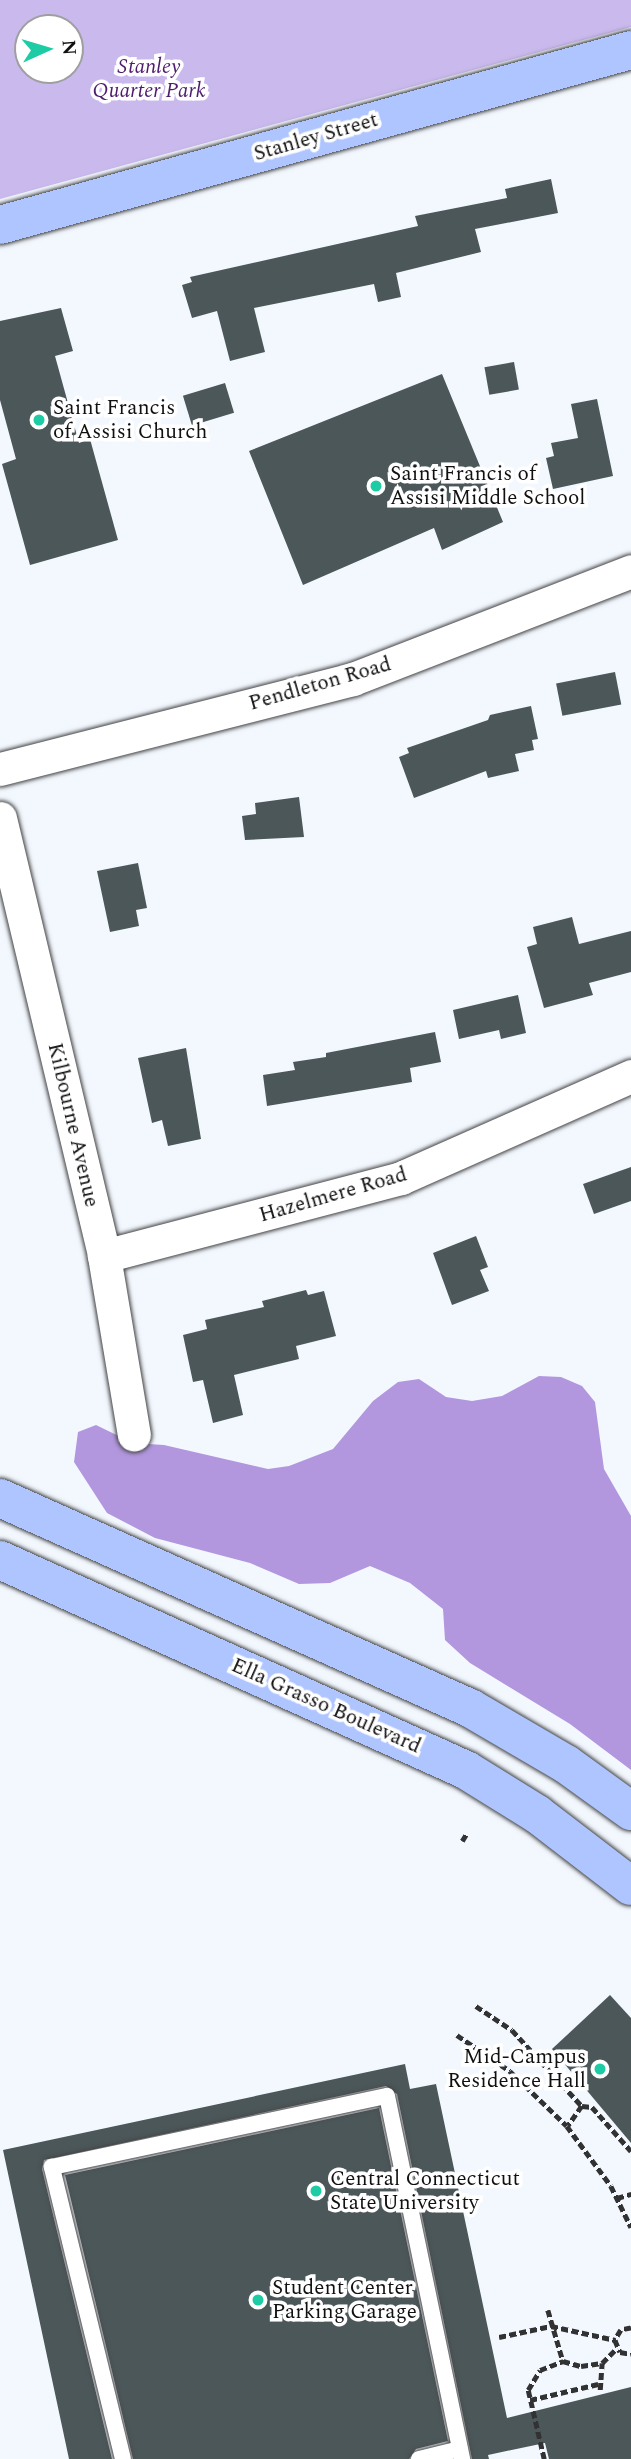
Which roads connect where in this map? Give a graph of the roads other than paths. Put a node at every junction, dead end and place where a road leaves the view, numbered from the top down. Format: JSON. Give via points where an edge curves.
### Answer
{"nodes":[{"id":1,"x":631,"y":50,"type":"edge"},
{"id":2,"x":0,"y":225,"type":"edge"},
{"id":3,"x":631,"y":571,"type":"edge"},
{"id":4,"x":0,"y":769,"type":"edge"},
{"id":5,"x":0,"y":818,"type":"edge"},
{"id":6,"x":631,"y":1076,"type":"edge"},
{"id":7,"x":104,"y":1256,"type":"junction"},
{"id":8,"x":134,"y":1435,"type":"dead end"},
{"id":9,"x":0,"y":1498,"type":"edge"},
{"id":10,"x":126,"y":1554,"type":"junction"},
{"id":11,"x":0,"y":1560,"type":"edge"},
{"id":12,"x":168,"y":1573,"type":"junction"},
{"id":13,"x":103,"y":1606,"type":"junction"},
{"id":14,"x":145,"y":1625,"type":"junction"},
{"id":15,"x":631,"y":1811,"type":"edge"},
{"id":16,"x":631,"y":1886,"type":"edge"},
{"id":17,"x":461,"y":2454,"type":"edge"},
{"id":18,"x":123,"y":2459,"type":"edge"},
{"id":19,"x":419,"y":2459,"type":"edge"}],
"edges":[{"from":1,"to":2,"type":"main road","name":"Stanley Street"},
{"from":3,"to":4,"type":"street","name":"Pendleton Road","via":[[353,679]]},
{"from":5,"to":7,"type":"street","name":"Kilbourne Avenue"},
{"from":6,"to":7,"type":"street","name":"Hazelmere Road","via":[[401,1178]]},
{"from":7,"to":8,"type":"street","name":"Kilbourne Avenue"},
{"from":9,"to":10,"type":"main road"},
{"from":10,"to":12,"type":"main road"},
{"from":10,"to":13,"type":"main road"},
{"from":11,"to":13,"type":"main road","name":"Ella Grasso Boulevard"},
{"from":12,"to":14,"type":"main road"},
{"from":12,"to":15,"type":"main road","via":[[493,1719]]},
{"from":13,"to":14,"type":"main road","name":"Ella Grasso Boulevard"},
{"from":14,"to":16,"type":"main road","name":"Ella Grasso Boulevard","via":[[466,1770],[537,1814]]},
{"from":17,"to":18,"type":"lane","via":[[387,2096],[52,2167]]},
{"from":17,"to":19,"type":"lane"}]}
